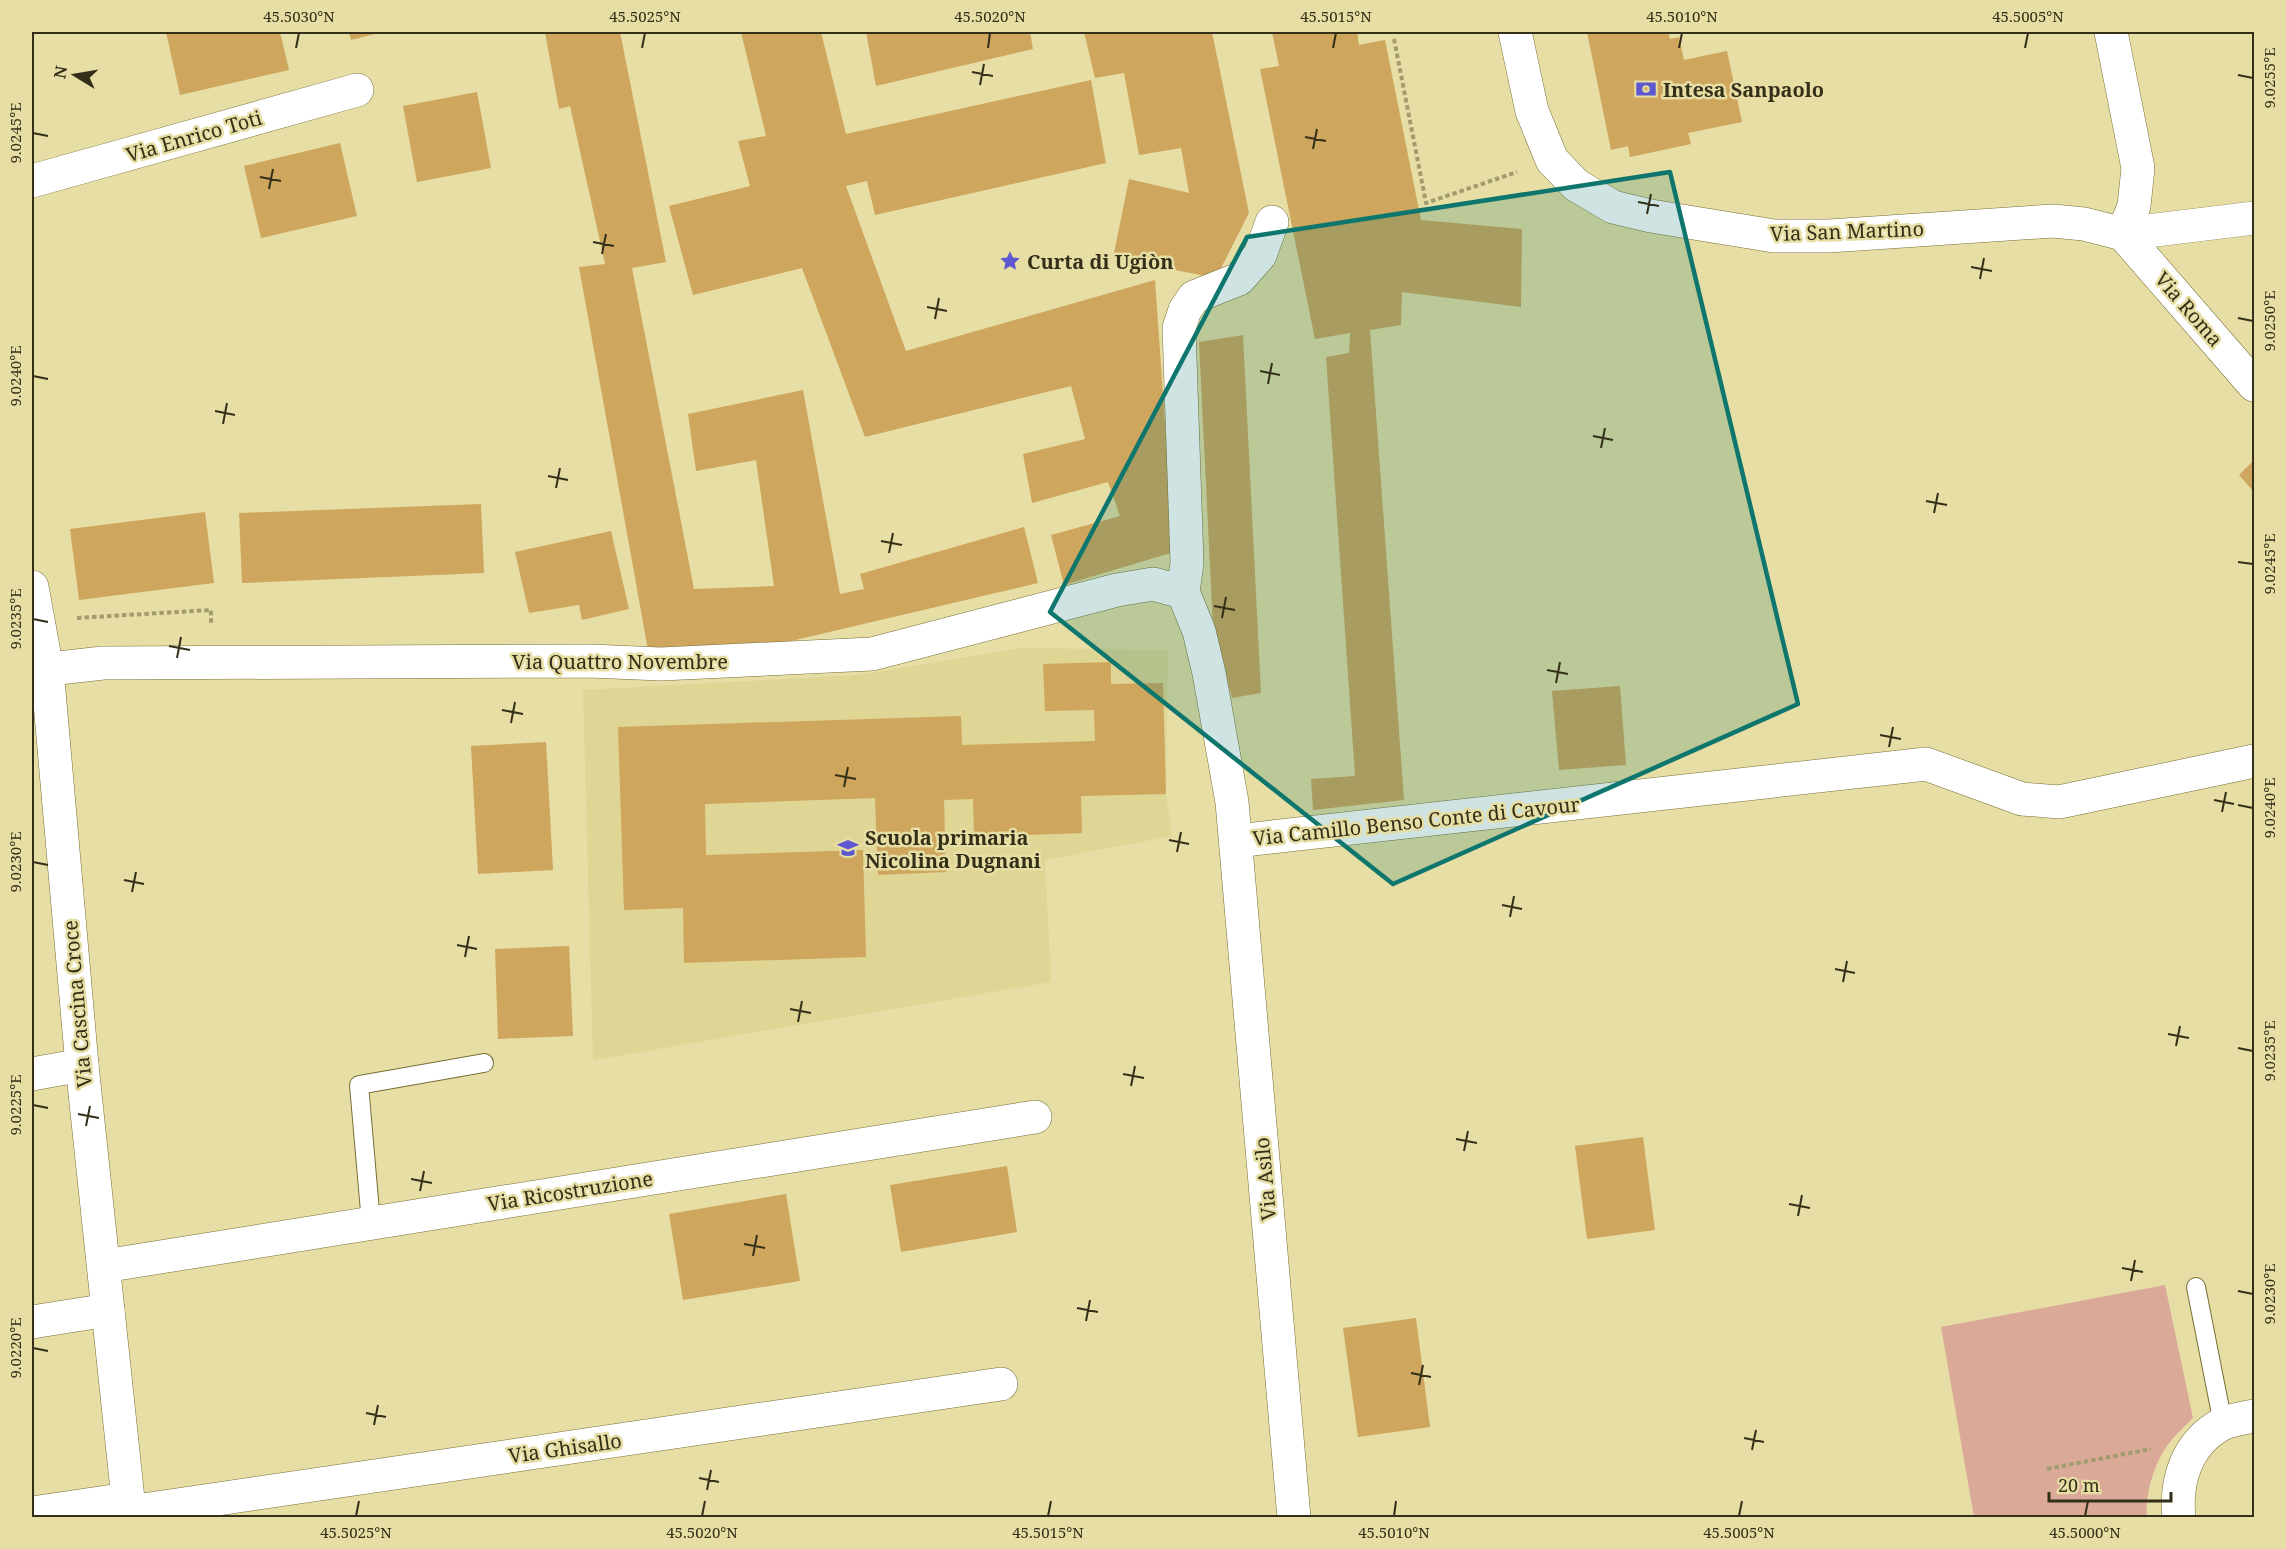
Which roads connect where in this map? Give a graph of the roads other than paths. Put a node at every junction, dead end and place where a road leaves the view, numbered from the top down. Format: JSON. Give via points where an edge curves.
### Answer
{"nodes":[{"id":1,"x":1515,"y":32,"type":"edge"},
{"id":2,"x":2111,"y":32,"type":"edge"},
{"id":3,"x":357,"y":90,"type":"dead end"},
{"id":4,"x":32,"y":181,"type":"edge"},
{"id":5,"x":2254,"y":218,"type":"edge"},
{"id":6,"x":1272,"y":222,"type":"dead end"},
{"id":7,"x":2123,"y":234,"type":"junction"},
{"id":8,"x":2254,"y":385,"type":"edge"},
{"id":9,"x":32,"y":587,"type":"edge"},
{"id":10,"x":1183,"y":592,"type":"junction"},
{"id":11,"x":39,"y":670,"type":"edge"},
{"id":12,"x":2254,"y":761,"type":"edge"},
{"id":13,"x":1236,"y":841,"type":"junction"},
{"id":14,"x":484,"y":1063,"type":"dead end"},
{"id":15,"x":82,"y":1065,"type":"junction"},
{"id":16,"x":32,"y":1074,"type":"edge"},
{"id":17,"x":1035,"y":1117,"type":"dead end"},
{"id":18,"x":370,"y":1222,"type":"junction"},
{"id":19,"x":104,"y":1266,"type":"junction"},
{"id":20,"x":2196,"y":1287,"type":"dead end"},
{"id":21,"x":108,"y":1310,"type":"junction"},
{"id":22,"x":32,"y":1322,"type":"edge"},
{"id":23,"x":1001,"y":1384,"type":"dead end"},
{"id":24,"x":2254,"y":1416,"type":"edge"},
{"id":25,"x":2212,"y":1431,"type":"junction"},
{"id":26,"x":129,"y":1509,"type":"edge"},
{"id":27,"x":32,"y":1513,"type":"edge"},
{"id":28,"x":1294,"y":1518,"type":"edge"},
{"id":29,"x":2179,"y":1518,"type":"edge"}],
"edges":[{"from":1,"to":7,"type":"street","name":"Via San Martino","via":[[1532,111],[1552,160],[1576,185],[1613,207],[1774,236],[1829,236],[2044,221],[2085,224]]},
{"from":2,"to":7,"type":"street","via":[[2138,168],[2134,206]]},
{"from":3,"to":4,"type":"street","name":"Via Enrico Toti"},
{"from":5,"to":7,"type":"street"},
{"from":6,"to":10,"type":"street","name":"Via Camillo Benso Conte di Cavour","via":[[1260,255],[1239,279],[1194,297],[1179,328],[1187,563]]},
{"from":7,"to":8,"type":"street","name":"Via Roma"},
{"from":9,"to":11,"type":"street","name":"Via Cascina Croce","via":[[38,620]]},
{"from":10,"to":11,"type":"street","name":"Via Quattro Novembre","via":[[1153,584],[1117,590],[872,654],[661,664],[103,663]]},
{"from":10,"to":13,"type":"street","name":"Via Camillo Benso Conte di Cavour","via":[[1199,631],[1209,673]]},
{"from":11,"to":15,"type":"street","name":"Via Cascina Croce"},
{"from":12,"to":13,"type":"street","name":"Via Camillo Benso Conte di Cavour","via":[[2059,802],[2022,799],[1919,764]]},
{"from":13,"to":28,"type":"street","name":"Via Asilo"},
{"from":14,"to":18,"type":"lane","via":[[359,1084]]},
{"from":15,"to":16,"type":"street"},
{"from":15,"to":19,"type":"street","name":"Via Cascina Croce"},
{"from":17,"to":18,"type":"street","name":"Via Ricostruzione"},
{"from":18,"to":19,"type":"street","name":"Via Ricostruzione"},
{"from":19,"to":21,"type":"street","name":"Via Cascina Croce"},
{"from":20,"to":25,"type":"lane"},
{"from":21,"to":22,"type":"street"},
{"from":21,"to":26,"type":"street","name":"Via Cascina Croce"},
{"from":23,"to":26,"type":"street","name":"Via Ghisallo"},
{"from":24,"to":25,"type":"street"},
{"from":25,"to":29,"type":"street","via":[[2182,1467]]},
{"from":26,"to":27,"type":"street","name":"Via Ghisallo"}]}
